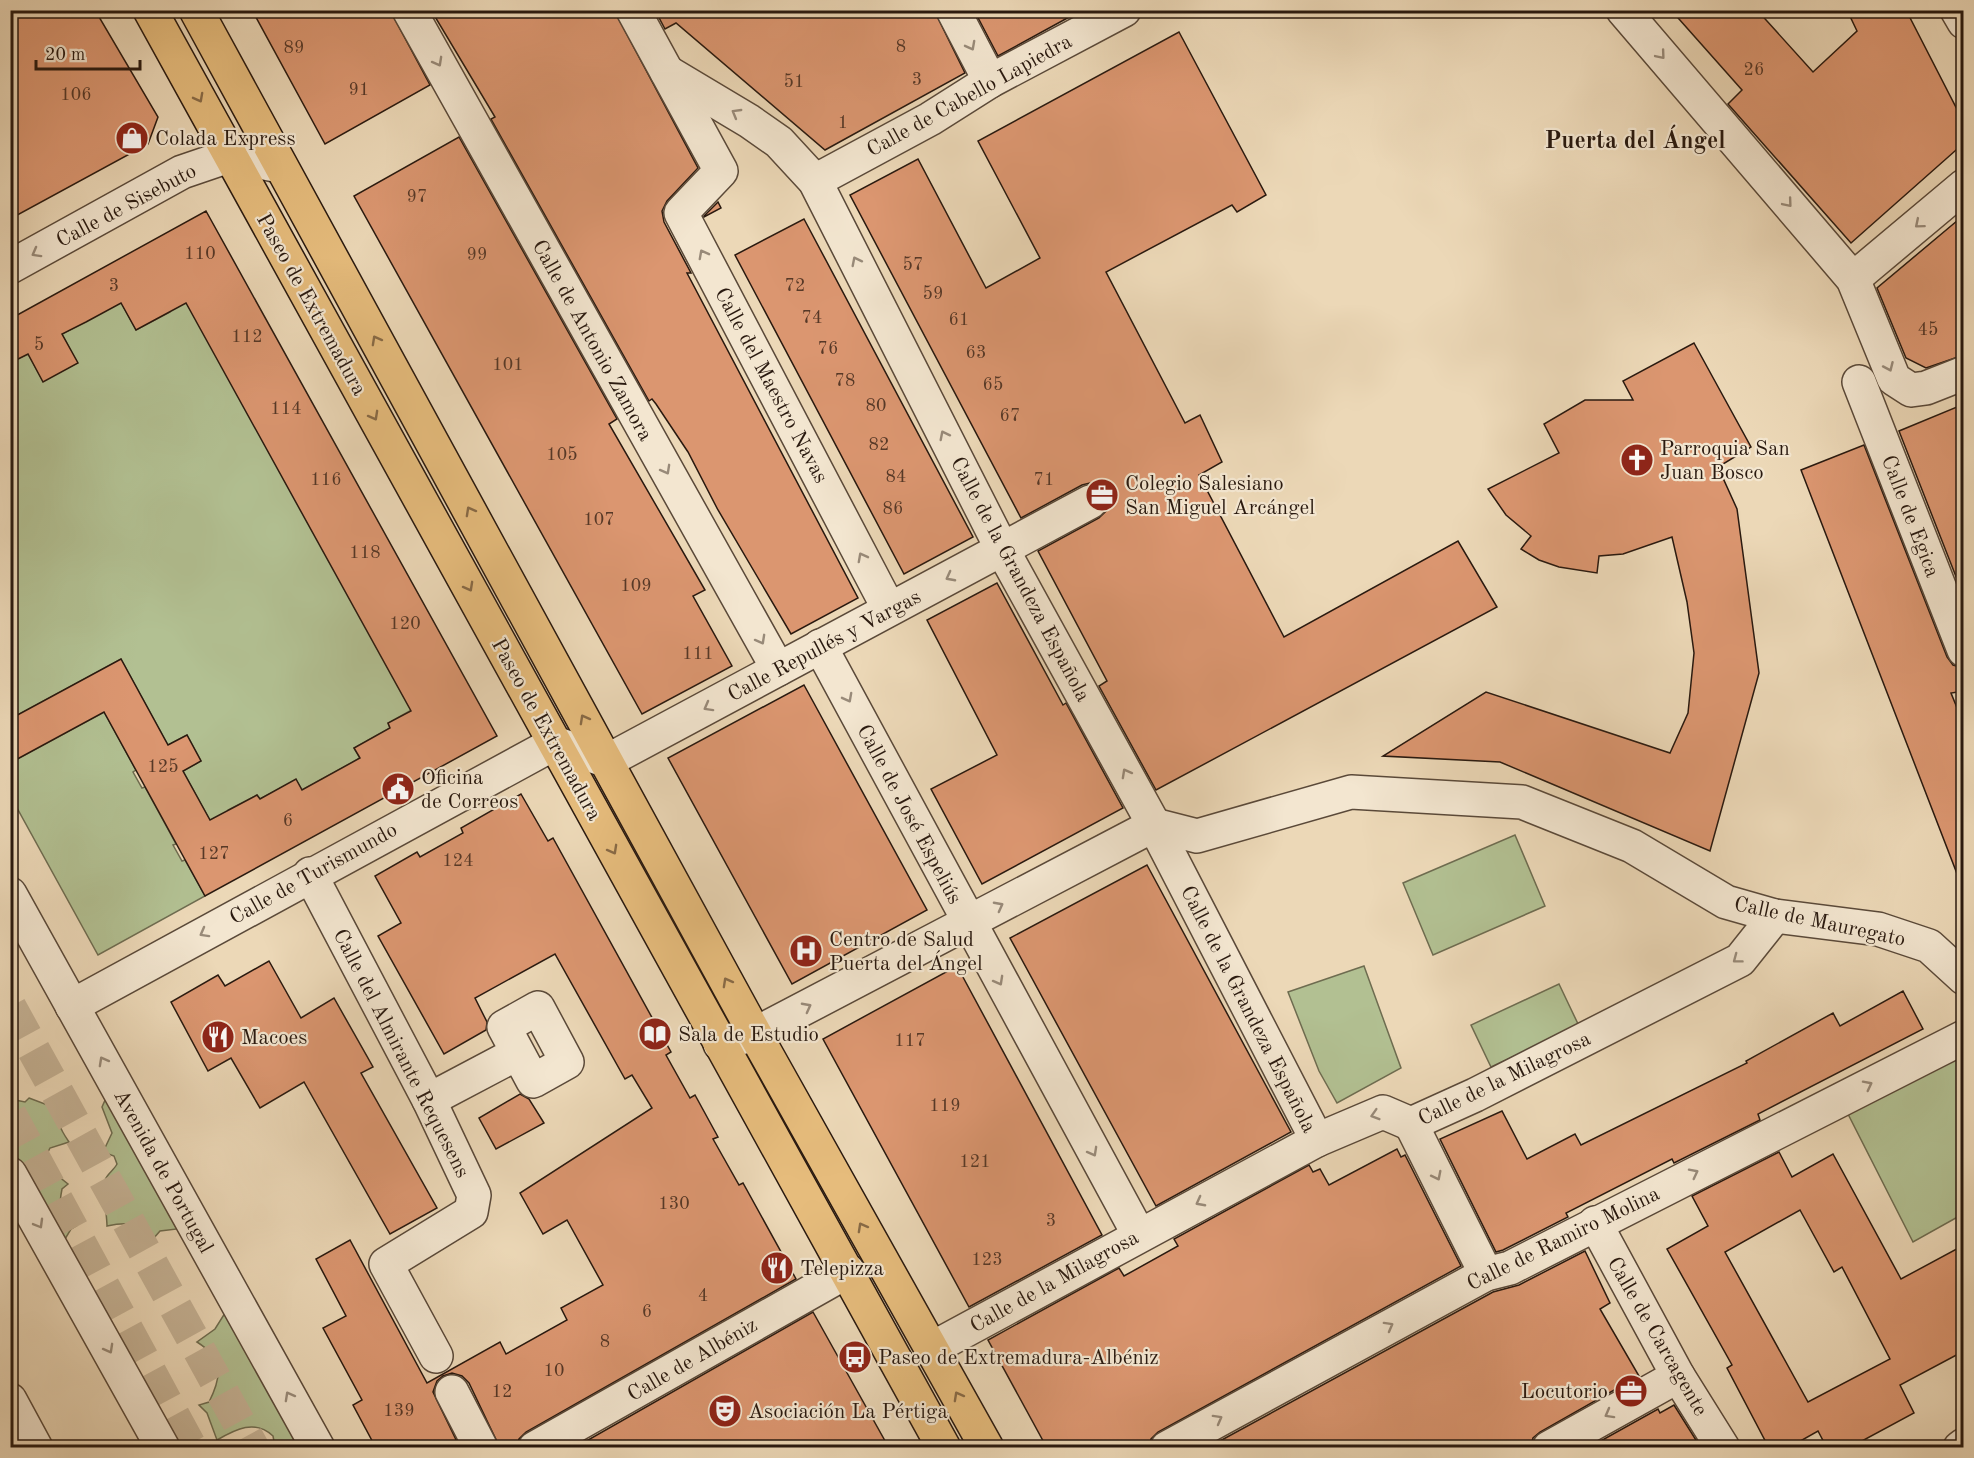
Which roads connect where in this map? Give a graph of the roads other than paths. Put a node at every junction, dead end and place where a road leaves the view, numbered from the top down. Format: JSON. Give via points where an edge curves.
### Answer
{"nodes":[{"id":1,"x":150,"y":10,"type":"edge"},
{"id":2,"x":196,"y":10,"type":"edge"},
{"id":3,"x":409,"y":10,"type":"edge"},
{"id":4,"x":633,"y":10,"type":"edge"},
{"id":5,"x":953,"y":10,"type":"edge"},
{"id":6,"x":1124,"y":10,"type":"edge"},
{"id":7,"x":1623,"y":10,"type":"edge"},
{"id":8,"x":1957,"y":10,"type":"edge"},
{"id":9,"x":1964,"y":22,"type":"edge"},
{"id":10,"x":667,"y":72,"type":"junction"},
{"id":11,"x":990,"y":81,"type":"junction"},
{"id":12,"x":229,"y":156,"type":"junction"},
{"id":13,"x":280,"y":166,"type":"junction"},
{"id":14,"x":815,"y":180,"type":"junction"},
{"id":15,"x":1964,"y":186,"type":"edge"},
{"id":16,"x":10,"y":267,"type":"edge"},
{"id":17,"x":1852,"y":279,"type":"junction"},
{"id":18,"x":1964,"y":373,"type":"edge"},
{"id":19,"x":1859,"y":382,"type":"dead end"},
{"id":20,"x":1090,"y":502,"type":"dead end"},
{"id":21,"x":1002,"y":549,"type":"junction"},
{"id":22,"x":889,"y":609,"type":"junction"},
{"id":23,"x":820,"y":646,"type":"junction"},
{"id":24,"x":1964,"y":650,"type":"edge"},
{"id":25,"x":777,"y":669,"type":"junction"},
{"id":26,"x":555,"y":743,"type":"junction"},
{"id":27,"x":607,"y":761,"type":"junction"},
{"id":28,"x":1154,"y":825,"type":"junction"},
{"id":29,"x":310,"y":874,"type":"junction"},
{"id":30,"x":10,"y":894,"type":"edge"},
{"id":31,"x":1775,"y":916,"type":"junction"},
{"id":32,"x":968,"y":922,"type":"junction"},
{"id":33,"x":1964,"y":978,"type":"edge"},
{"id":34,"x":72,"y":1006,"type":"junction"},
{"id":35,"x":755,"y":1034,"type":"junction"},
{"id":36,"x":1964,"y":1037,"type":"edge"},
{"id":37,"x":720,"y":1044,"type":"junction"},
{"id":38,"x":518,"y":1053,"type":"dead end"},
{"id":39,"x":429,"y":1100,"type":"junction"},
{"id":40,"x":1411,"y":1124,"type":"junction"},
{"id":41,"x":1317,"y":1140,"type":"junction"},
{"id":42,"x":10,"y":1174,"type":"edge"},
{"id":43,"x":1595,"y":1223,"type":"junction"},
{"id":44,"x":1138,"y":1235,"type":"junction"},
{"id":45,"x":848,"y":1271,"type":"junction"},
{"id":46,"x":1486,"y":1274,"type":"junction"},
{"id":47,"x":931,"y":1349,"type":"junction"},
{"id":48,"x":436,"y":1356,"type":"dead end"},
{"id":49,"x":1678,"y":1376,"type":"junction"},
{"id":50,"x":452,"y":1392,"type":"dead end"},
{"id":51,"x":10,"y":1400,"type":"edge"},
{"id":52,"x":975,"y":1443,"type":"edge"},
{"id":53,"x":36,"y":1448,"type":"edge"},
{"id":54,"x":163,"y":1448,"type":"edge"},
{"id":55,"x":318,"y":1448,"type":"edge"},
{"id":56,"x":481,"y":1448,"type":"edge"},
{"id":57,"x":535,"y":1448,"type":"edge"},
{"id":58,"x":944,"y":1448,"type":"edge"},
{"id":59,"x":1167,"y":1448,"type":"edge"},
{"id":60,"x":1549,"y":1448,"type":"edge"},
{"id":61,"x":1723,"y":1448,"type":"edge"}],
"edges":[{"from":1,"to":12,"type":"main road","name":"Paseo de Extremadura","one_way":true},
{"from":2,"to":13,"type":"main road","name":"Paseo de Extremadura"},
{"from":3,"to":25,"type":"street","name":"Calle de Antonio Zamora","one_way":true},
{"from":4,"to":10,"type":"street"},
{"from":5,"to":11,"type":"street","one_way":true},
{"from":6,"to":11,"type":"street","name":"Calle de Cabello Lapiedra"},
{"from":7,"to":17,"type":"street","one_way":true},
{"from":8,"to":9,"type":"street"},
{"from":14,"to":10,"type":"street","name":"Calle de la Grandeza Española","one_way":true,"via":[[779,142],[749,120]]},
{"from":22,"to":10,"type":"street","name":"Calle del Maestro Navas","one_way":true,"via":[[681,213],[721,171]]},
{"from":11,"to":14,"type":"street","name":"Calle de Cabello Lapiedra","via":[[930,119]]},
{"from":12,"to":13,"type":"street","name":"Calle de Sisebuto"},
{"from":12,"to":16,"type":"street","name":"Calle de Sisebuto","one_way":true,"via":[[182,172]]},
{"from":12,"to":26,"type":"main road","name":"Paseo de Extremadura","one_way":true},
{"from":27,"to":13,"type":"main road","name":"Paseo de Extremadura","one_way":true},
{"from":21,"to":14,"type":"street","name":"Calle de la Grandeza Española","one_way":true},
{"from":15,"to":17,"type":"street","one_way":true},
{"from":17,"to":18,"type":"street","one_way":true,"via":[[1894,380],[1911,390]]},
{"from":19,"to":24,"type":"street","name":"Calle de Egica"},
{"from":20,"to":21,"type":"street","name":"Calle Repullés y Vargas"},
{"from":21,"to":22,"type":"street","name":"Calle Repullés y Vargas","one_way":true},
{"from":28,"to":21,"type":"street","name":"Calle de la Grandeza Española","one_way":true},
{"from":22,"to":23,"type":"street","name":"Calle Repullés y Vargas"},
{"from":23,"to":25,"type":"street","name":"Calle Repullés y Vargas"},
{"from":23,"to":32,"type":"street","name":"Calle de José Espeliús","one_way":true},
{"from":25,"to":27,"type":"street","name":"Calle Repullés y Vargas","one_way":true},
{"from":26,"to":27,"type":"street"},
{"from":26,"to":29,"type":"street","name":"Calle de Turismundo"},
{"from":26,"to":37,"type":"main road","name":"Paseo de Extremadura","one_way":true},
{"from":35,"to":27,"type":"main road","name":"Paseo de Extremadura","one_way":true},
{"from":28,"to":31,"type":"street","name":"Calle de Mauregato","via":[[1197,836],[1351,792],[1522,802],[1632,846],[1726,902]]},
{"from":32,"to":28,"type":"street","one_way":true},
{"from":28,"to":41,"type":"street","name":"Calle de la Grandeza Española"},
{"from":29,"to":34,"type":"street","name":"Calle de Turismundo","one_way":true},
{"from":29,"to":39,"type":"street","name":"Calle del Almirante Requesens"},
{"from":30,"to":34,"type":"street","name":"Avenida de Portugal"},
{"from":31,"to":33,"type":"street","name":"Calle de Mauregato","via":[[1878,929],[1929,946]]},
{"from":31,"to":40,"type":"street","name":"Calle de la Milagrosa","one_way":true,"via":[[1740,960]]},
{"from":35,"to":32,"type":"street","one_way":true},
{"from":32,"to":44,"type":"street","name":"Calle de José Espeliús","one_way":true},
{"from":55,"to":34,"type":"street","name":"Avenida de Portugal","one_way":true},
{"from":35,"to":37,"type":"street"},
{"from":47,"to":35,"type":"main road","name":"Paseo de Extremadura","one_way":true},
{"from":43,"to":36,"type":"street","name":"Calle de Ramiro Molina","one_way":true},
{"from":37,"to":45,"type":"main road","name":"Paseo de Extremadura"},
{"from":38,"to":39,"type":"street"},
{"from":39,"to":48,"type":"street","name":"Calle del Almirante Requesens","via":[[474,1195],[471,1212],[386,1264]]},
{"from":40,"to":41,"type":"street","name":"Calle de la Milagrosa","one_way":true,"via":[[1383,1112]]},
{"from":40,"to":46,"type":"street","one_way":true},
{"from":41,"to":44,"type":"street","name":"Calle de la Milagrosa","one_way":true},
{"from":42,"to":54,"type":"street","one_way":true},
{"from":43,"to":46,"type":"street","name":"Calle de Ramiro Molina","via":[[1510,1268]]},
{"from":43,"to":49,"type":"street","name":"Calle de Carcagente"},
{"from":44,"to":47,"type":"street","name":"Calle de la Milagrosa"},
{"from":45,"to":57,"type":"street","name":"Calle de Albéniz"},
{"from":45,"to":58,"type":"main road","name":"Paseo de Extremadura"},
{"from":59,"to":46,"type":"street","name":"Calle de Ramiro Molina","one_way":true},
{"from":52,"to":47,"type":"main road","name":"Paseo de Extremadura","one_way":true},
{"from":49,"to":60,"type":"street","one_way":true},
{"from":49,"to":61,"type":"street","name":"Calle de Carcagente"},
{"from":50,"to":56,"type":"street"},
{"from":51,"to":53,"type":"street"}]}
